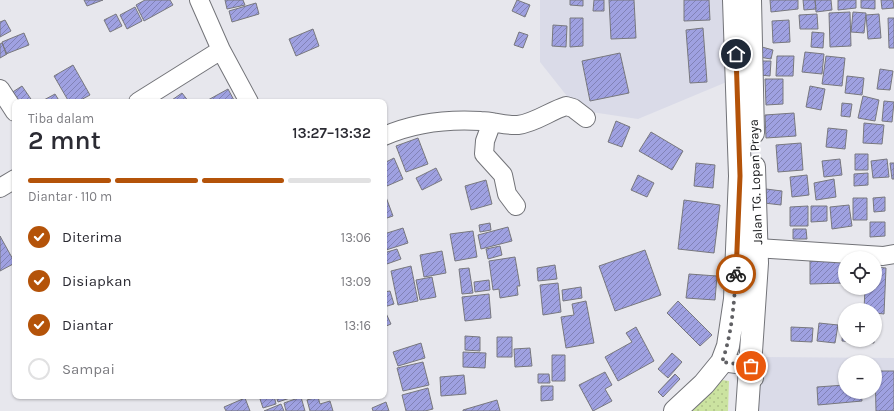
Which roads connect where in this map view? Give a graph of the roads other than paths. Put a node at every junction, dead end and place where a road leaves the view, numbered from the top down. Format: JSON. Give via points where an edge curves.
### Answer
{"nodes":[{"id":1,"x":199,"y":0,"type":"edge"},
{"id":2,"x":734,"y":0,"type":"edge"},
{"id":3,"x":750,"y":0,"type":"edge"},
{"id":4,"x":221,"y":50,"type":"junction"},
{"id":5,"x":0,"y":89,"type":"edge"},
{"id":6,"x":143,"y":99,"type":"edge"},
{"id":7,"x":247,"y":99,"type":"edge"},
{"id":8,"x":12,"y":107,"type":"edge"},
{"id":9,"x":586,"y":118,"type":"dead end"},
{"id":10,"x":492,"y":122,"type":"junction"},
{"id":11,"x":387,"y":135,"type":"edge"},
{"id":12,"x":12,"y":181,"type":"edge"},
{"id":13,"x":0,"y":188,"type":"edge"},
{"id":14,"x":516,"y":206,"type":"dead end"},
{"id":15,"x":756,"y":248,"type":"junction"},
{"id":16,"x":894,"y":254,"type":"edge"},
{"id":17,"x":722,"y":362,"type":"junction"},
{"id":18,"x":751,"y":366,"type":"junction"},
{"id":19,"x":675,"y":411,"type":"edge"},
{"id":20,"x":747,"y":411,"type":"edge"},
{"id":21,"x":754,"y":411,"type":"edge"}],
"edges":[{"from":1,"to":4,"type":"street"},
{"from":2,"to":17,"type":"highway","name":"Jalan TG. Lopan Praya","via":[[739,216],[735,299],[728,346]]},
{"from":3,"to":15,"type":"highway","name":"Jalan TG. Lopan Praya"},
{"from":4,"to":6,"type":"street"},
{"from":4,"to":7,"type":"street"},
{"from":5,"to":8,"type":"street"},
{"from":9,"to":10,"type":"street","via":[[566,106],[521,124]]},
{"from":10,"to":11,"type":"street","via":[[444,121]]},
{"from":10,"to":14,"type":"street","via":[[483,148],[484,154],[503,175],[507,194]]},
{"from":12,"to":13,"type":"street"},
{"from":15,"to":16,"type":"street","via":[[883,256]]},
{"from":15,"to":18,"type":"highway","name":"Jalan TG. Lopan Praya"},
{"from":17,"to":18,"type":"street"},
{"from":17,"to":19,"type":"highway","name":"Jalan TG. Lopan Praya","via":[[704,384]]},
{"from":18,"to":20,"type":"highway","name":"Jalan TG. Lopan Praya"},
{"from":18,"to":21,"type":"street","via":[[754,380]]}]}
